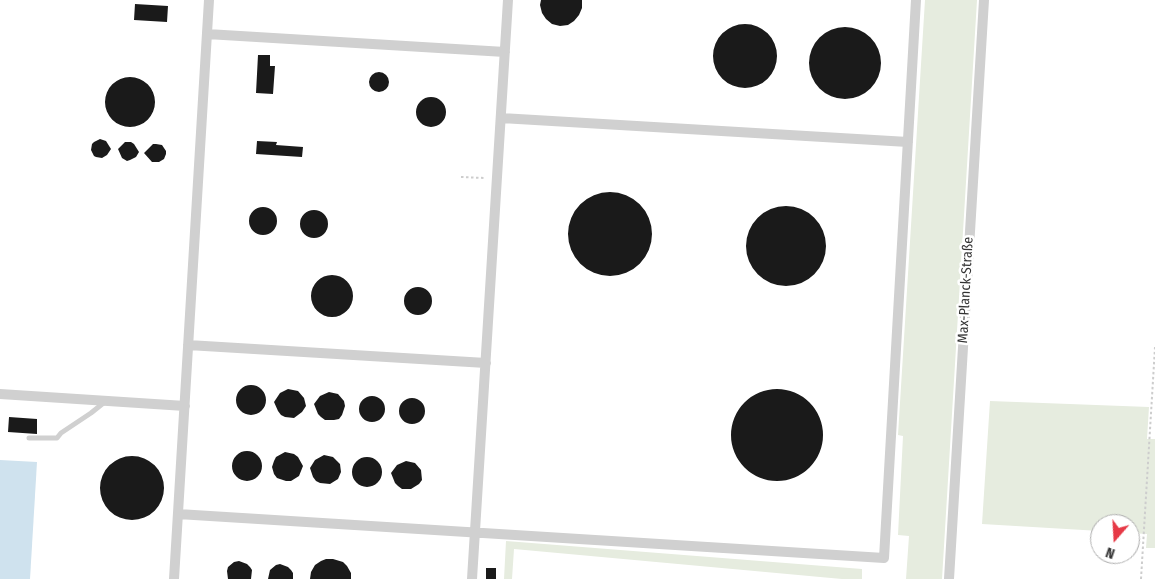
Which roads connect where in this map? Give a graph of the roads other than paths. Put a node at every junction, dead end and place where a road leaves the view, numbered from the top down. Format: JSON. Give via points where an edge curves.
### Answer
{"nodes":[{"id":1,"x":209,"y":0,"type":"edge"},
{"id":2,"x":508,"y":0,"type":"edge"},
{"id":3,"x":916,"y":0,"type":"edge"},
{"id":4,"x":984,"y":0,"type":"edge"},
{"id":5,"x":207,"y":34,"type":"junction"},
{"id":6,"x":504,"y":52,"type":"junction"},
{"id":7,"x":500,"y":118,"type":"junction"},
{"id":8,"x":908,"y":142,"type":"junction"},
{"id":9,"x":188,"y":345,"type":"junction"},
{"id":10,"x":486,"y":363,"type":"junction"},
{"id":11,"x":0,"y":394,"type":"edge"},
{"id":12,"x":106,"y":401,"type":"junction"},
{"id":13,"x":185,"y":406,"type":"junction"},
{"id":14,"x":30,"y":438,"type":"dead end"},
{"id":15,"x":178,"y":514,"type":"junction"},
{"id":16,"x":475,"y":532,"type":"junction"},
{"id":17,"x":174,"y":579,"type":"edge"},
{"id":18,"x":472,"y":579,"type":"edge"},
{"id":19,"x":949,"y":579,"type":"edge"}],
"edges":[{"from":1,"to":5,"type":"street"},
{"from":2,"to":6,"type":"street"},
{"from":3,"to":8,"type":"street"},
{"from":4,"to":19,"type":"street","name":"Max-Planck-Straße"},
{"from":5,"to":6,"type":"street"},
{"from":5,"to":9,"type":"street"},
{"from":6,"to":7,"type":"street"},
{"from":7,"to":8,"type":"street"},
{"from":7,"to":10,"type":"street"},
{"from":8,"to":16,"type":"street","via":[[884,558]]},
{"from":9,"to":10,"type":"street"},
{"from":9,"to":13,"type":"street"},
{"from":10,"to":16,"type":"street"},
{"from":11,"to":12,"type":"street"},
{"from":12,"to":13,"type":"street"},
{"from":12,"to":14,"type":"lane","via":[[57,438]]},
{"from":13,"to":15,"type":"street"},
{"from":15,"to":16,"type":"street"},
{"from":15,"to":17,"type":"street"},
{"from":16,"to":18,"type":"street"}]}
